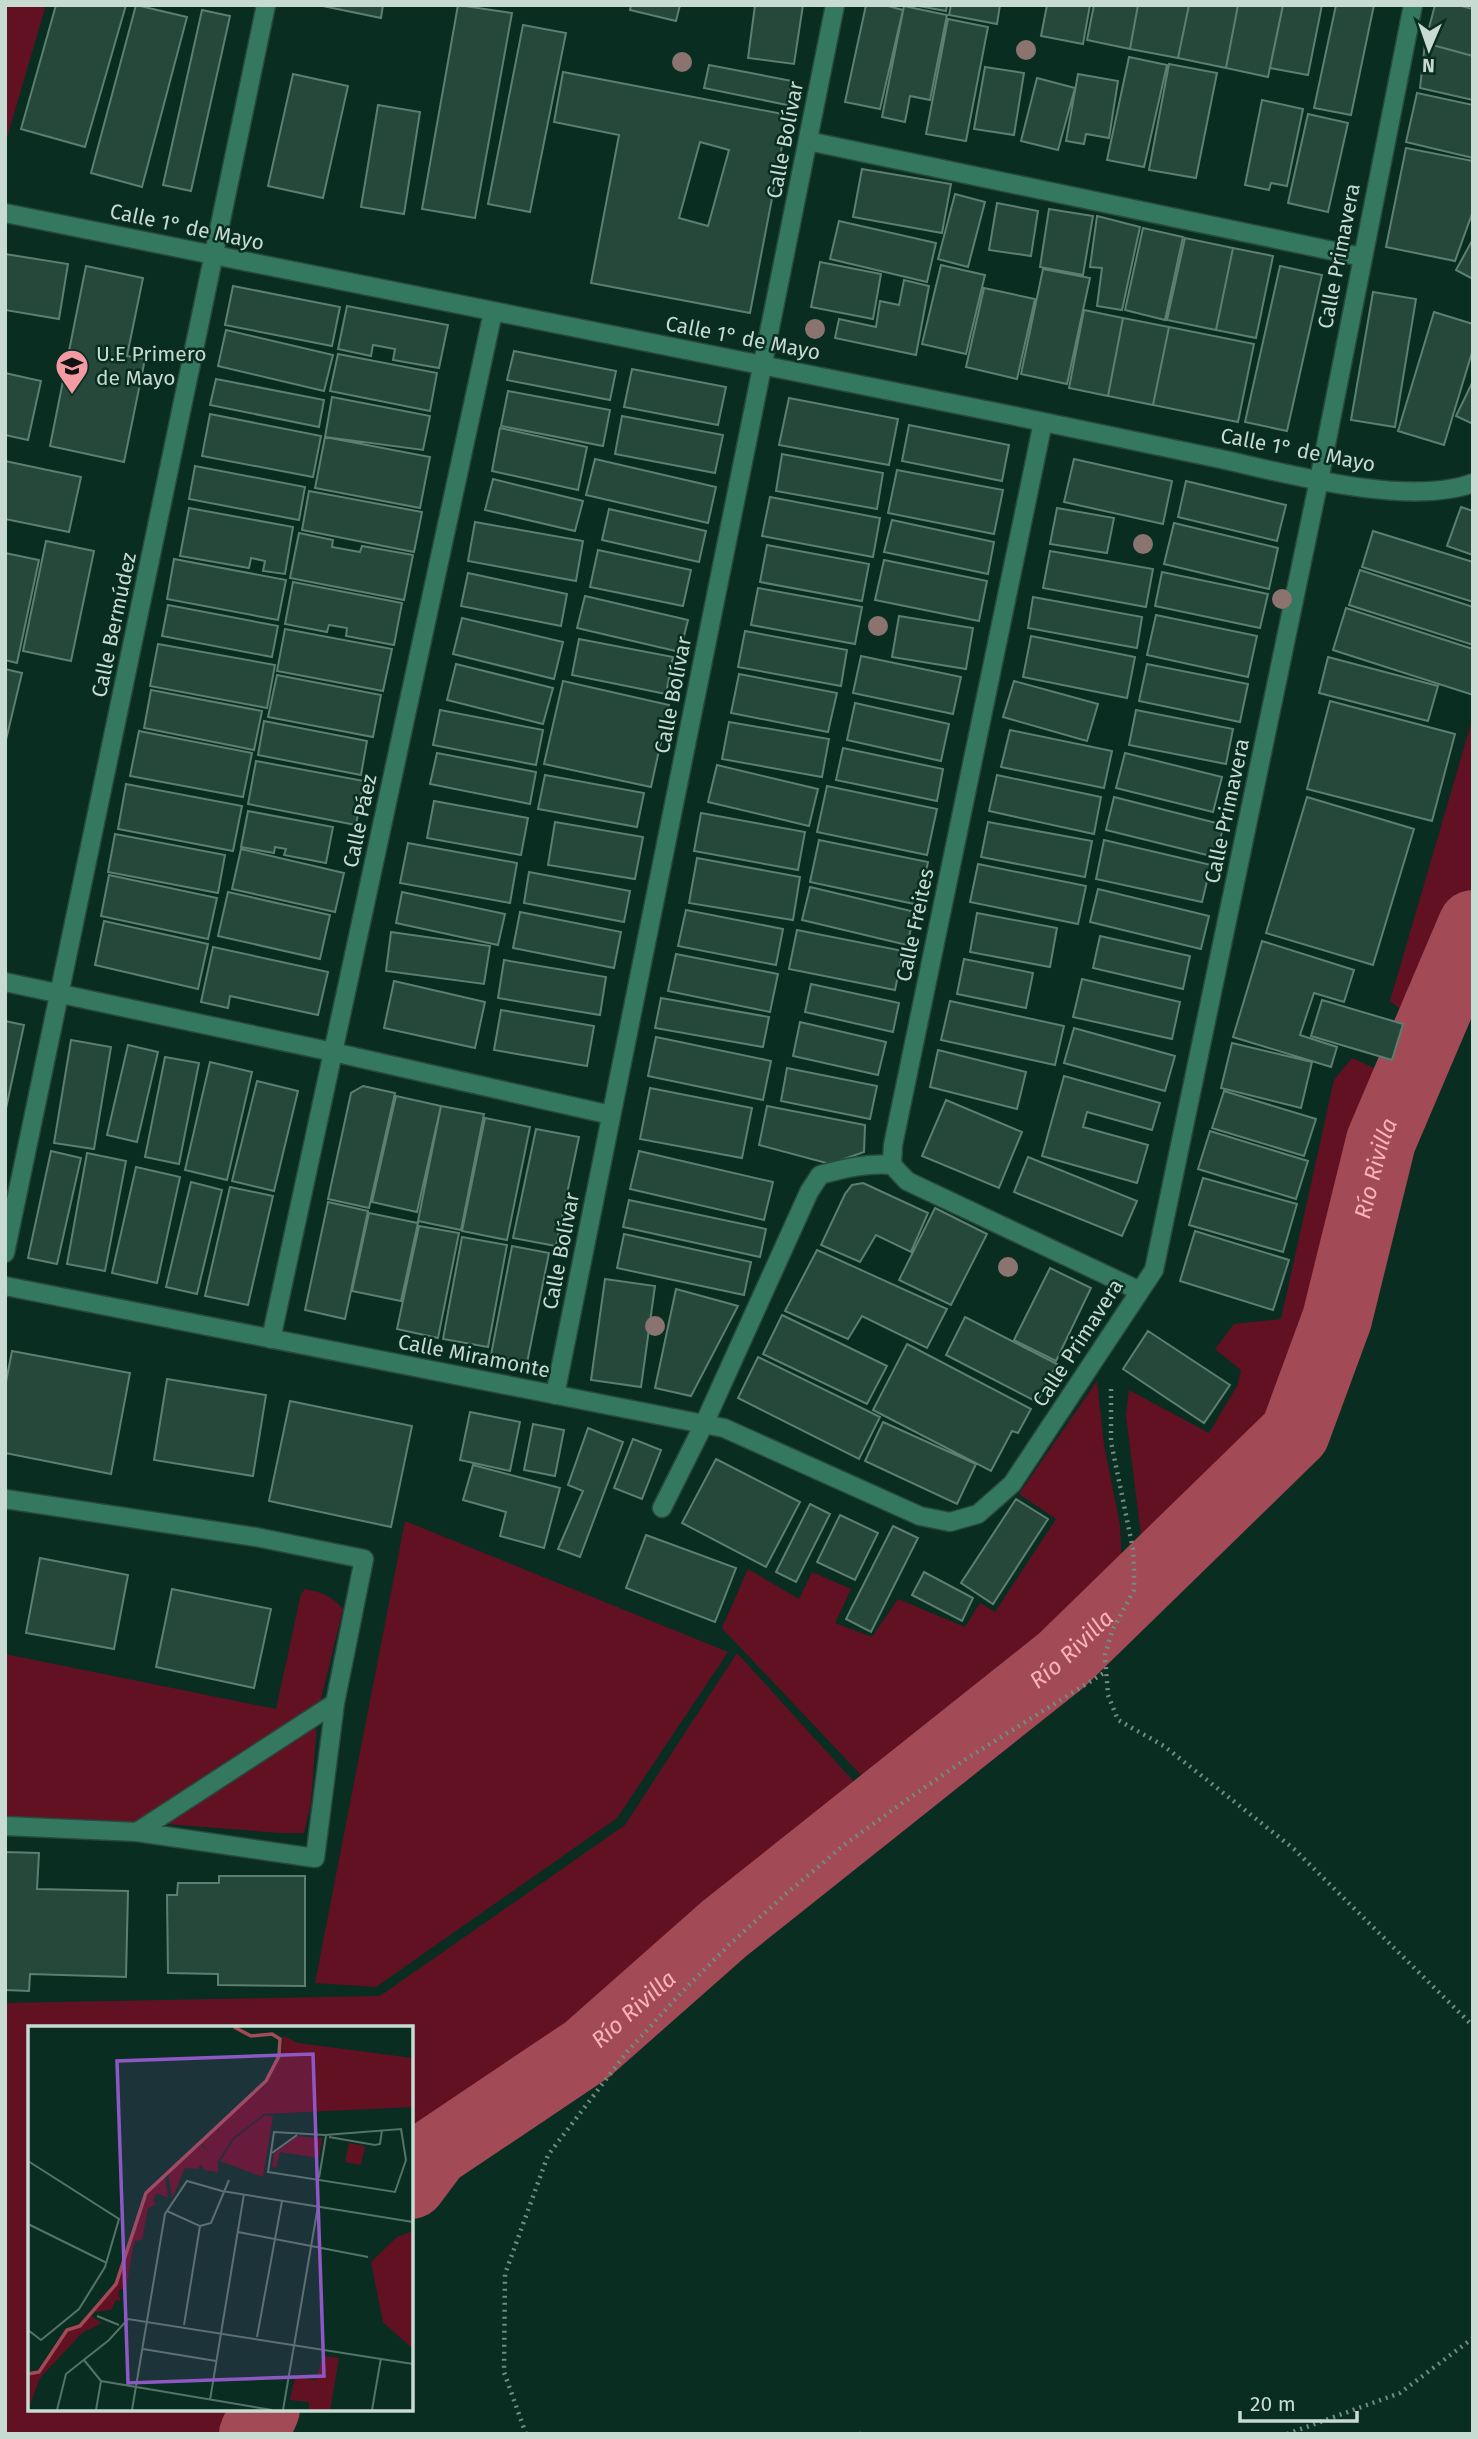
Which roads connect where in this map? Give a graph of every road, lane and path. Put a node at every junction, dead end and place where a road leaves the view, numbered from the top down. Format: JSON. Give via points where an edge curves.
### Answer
{"nodes":[{"id":1,"x":266,"y":5,"type":"edge"},
{"id":2,"x":835,"y":5,"type":"edge"},
{"id":3,"x":1413,"y":5,"type":"edge"},
{"id":4,"x":808,"y":142,"type":"junction"},
{"id":5,"x":5,"y":213,"type":"edge"},
{"id":6,"x":214,"y":255,"type":"junction"},
{"id":7,"x":1362,"y":257,"type":"junction"},
{"id":8,"x":493,"y":312,"type":"junction"},
{"id":9,"x":763,"y":365,"type":"junction"},
{"id":10,"x":1043,"y":422,"type":"junction"},
{"id":11,"x":1319,"y":480,"type":"junction"},
{"id":12,"x":1473,"y":483,"type":"edge"},
{"id":13,"x":5,"y":982,"type":"edge"},
{"id":14,"x":59,"y":995,"type":"junction"},
{"id":15,"x":333,"y":1052,"type":"junction"},
{"id":16,"x":611,"y":1115,"type":"junction"},
{"id":17,"x":892,"y":1166,"type":"junction"},
{"id":18,"x":5,"y":1253,"type":"edge"},
{"id":19,"x":5,"y":1286,"type":"edge"},
{"id":20,"x":1140,"y":1291,"type":"junction"},
{"id":21,"x":271,"y":1339,"type":"junction"},
{"id":22,"x":1111,"y":1384,"type":"dead end"},
{"id":23,"x":555,"y":1395,"type":"junction"},
{"id":24,"x":704,"y":1424,"type":"junction"},
{"id":25,"x":5,"y":1499,"type":"edge"},
{"id":26,"x":662,"y":1508,"type":"dead end"},
{"id":27,"x":920,"y":1516,"type":"joint"},
{"id":28,"x":1107,"y":1671,"type":"junction"},
{"id":29,"x":335,"y":1703,"type":"junction"},
{"id":30,"x":5,"y":1826,"type":"edge"},
{"id":31,"x":137,"y":1832,"type":"junction"},
{"id":32,"x":1473,"y":2026,"type":"edge"},
{"id":33,"x":1473,"y":2338,"type":"edge"},
{"id":34,"x":526,"y":2434,"type":"edge"},
{"id":35,"x":1287,"y":2434,"type":"edge"}],
"edges":[{"from":1,"to":6,"type":"street","name":"Calle Bermúdez"},
{"from":2,"to":4,"type":"street","name":"Calle Bolívar"},
{"from":3,"to":7,"type":"street","name":"Calle Primavera"},
{"from":4,"to":7,"type":"street"},
{"from":4,"to":9,"type":"street","name":"Calle Bolívar"},
{"from":5,"to":6,"type":"street","name":"Calle 1° de Mayo"},
{"from":6,"to":8,"type":"street","name":"Calle 1° de Mayo"},
{"from":6,"to":14,"type":"street","name":"Calle Bermúdez"},
{"from":7,"to":11,"type":"street","name":"Calle Primavera"},
{"from":8,"to":9,"type":"street","name":"Calle 1° de Mayo"},
{"from":8,"to":15,"type":"street","name":"Calle Páez"},
{"from":9,"to":10,"type":"street","name":"Calle 1° de Mayo"},
{"from":9,"to":16,"type":"street","name":"Calle Bolívar"},
{"from":10,"to":11,"type":"street","name":"Calle 1° de Mayo"},
{"from":10,"to":17,"type":"street","name":"Calle Freites"},
{"from":11,"to":12,"type":"street","name":"Calle 1° de Mayo","via":[[1415,491]]},
{"from":11,"to":20,"type":"street","name":"Calle Primavera","via":[[1154,1270]]},
{"from":13,"to":14,"type":"street"},
{"from":14,"to":15,"type":"street"},
{"from":14,"to":18,"type":"street","name":"Calle Bermúdez"},
{"from":15,"to":16,"type":"street"},
{"from":15,"to":21,"type":"street","name":"Calle Páez"},
{"from":16,"to":23,"type":"street","name":"Calle Bolívar"},
{"from":17,"to":20,"type":"street","via":[[907,1181]]},
{"from":17,"to":24,"type":"street","via":[[861,1165],[820,1175]]},
{"from":19,"to":21,"type":"street","name":"Calle Miramonte"},
{"from":20,"to":27,"type":"street","name":"Calle Primavera","via":[[1012,1484],[978,1514],[950,1522]]},
{"from":21,"to":23,"type":"street","name":"Calle Miramonte"},
{"from":22,"to":28,"type":"path","via":[[1111,1442],[1133,1549],[1134,1590],[1112,1631],[1105,1655]]},
{"from":23,"to":24,"type":"street","name":"Calle Miramonte"},
{"from":24,"to":26,"type":"street"},
{"from":24,"to":27,"type":"street","name":"Calle Miramonte","via":[[724,1428]]},
{"from":25,"to":29,"type":"street","via":[[256,1537],[364,1559]]},
{"from":28,"to":32,"type":"path","via":[[1108,1695],[1118,1720],[1164,1746],[1293,1849]]},
{"from":28,"to":34,"type":"path","via":[[905,1801],[787,1893],[669,2005],[548,2155],[505,2274],[504,2372]]},
{"from":29,"to":31,"type":"street"},
{"from":29,"to":31,"type":"street","via":[[315,1858]]},
{"from":30,"to":31,"type":"street"},
{"from":33,"to":35,"type":"path","via":[[1400,2393]]}]}
